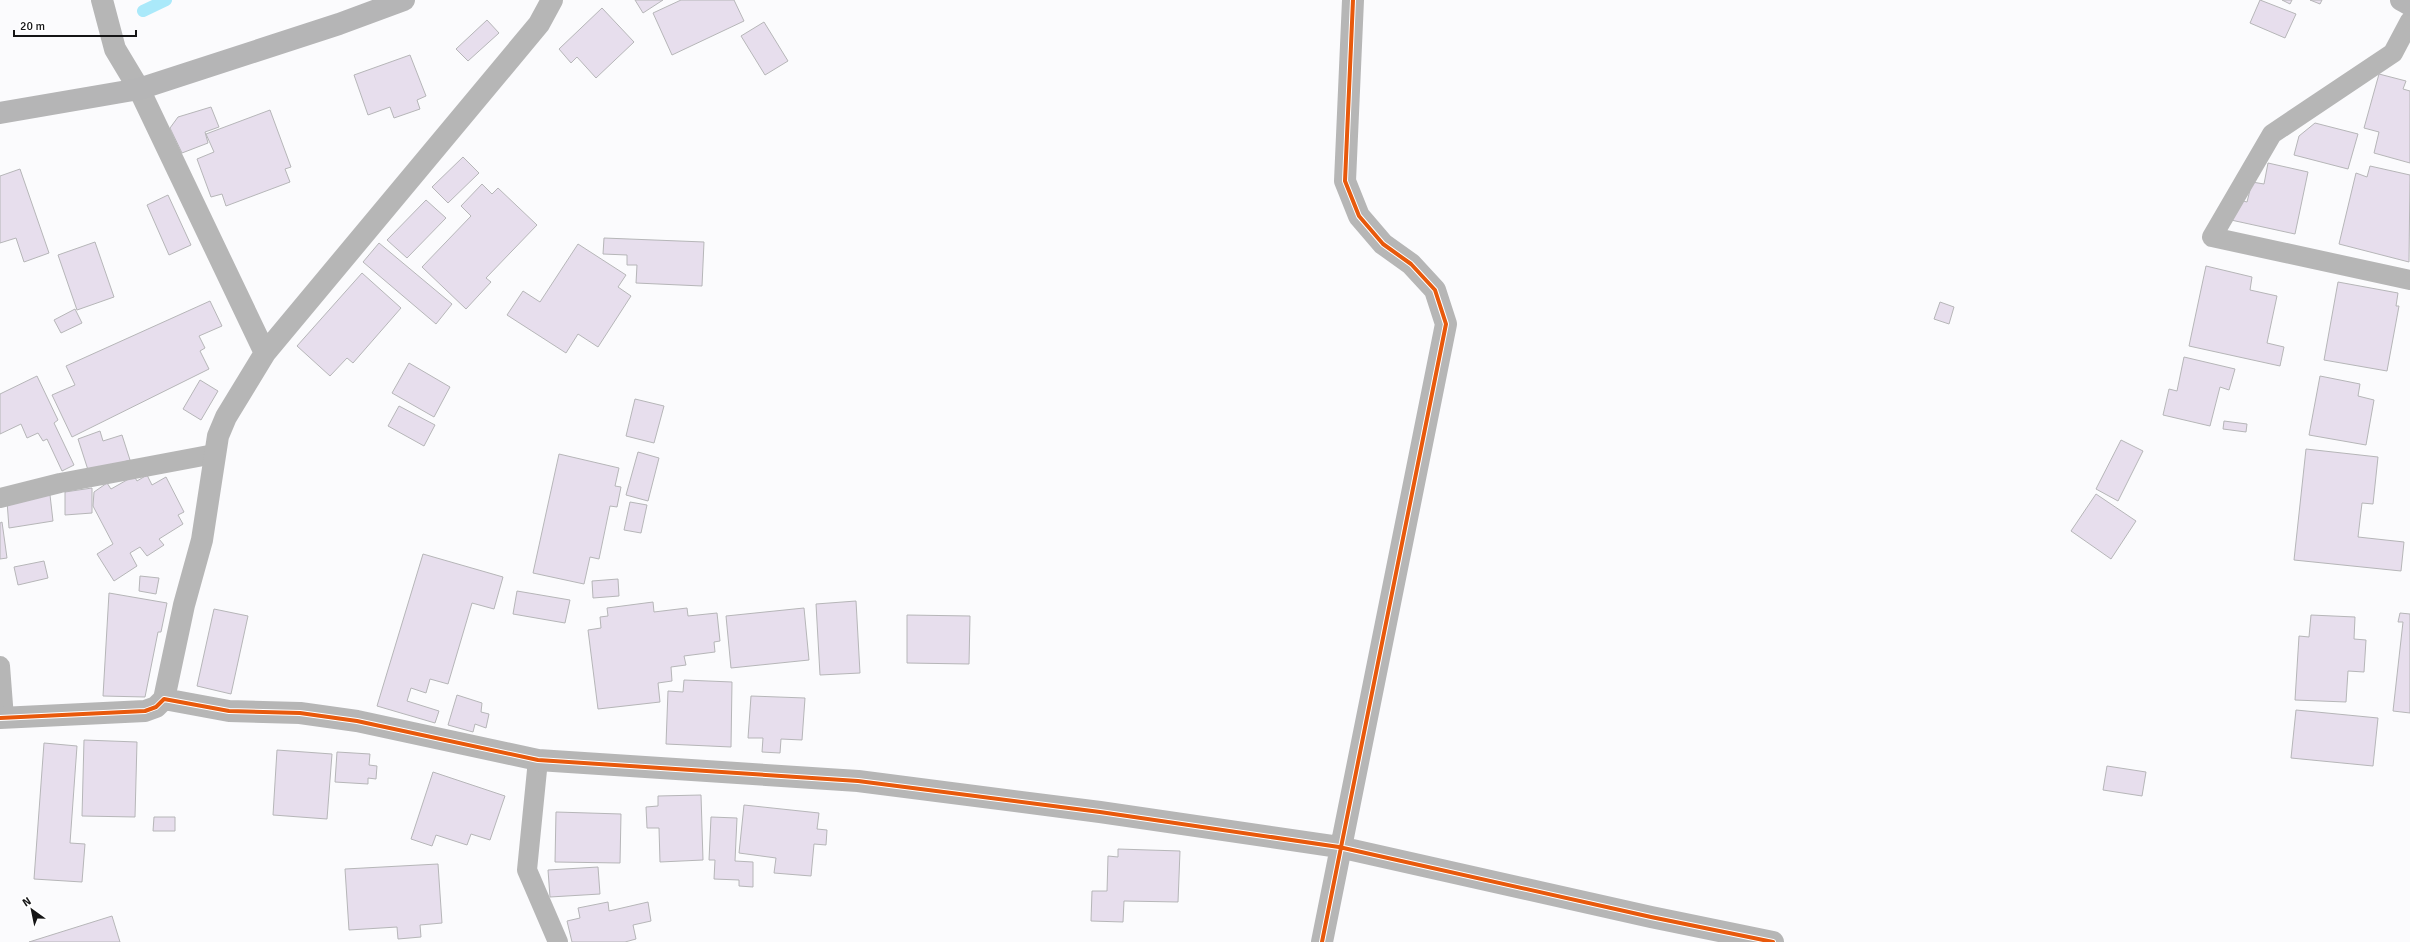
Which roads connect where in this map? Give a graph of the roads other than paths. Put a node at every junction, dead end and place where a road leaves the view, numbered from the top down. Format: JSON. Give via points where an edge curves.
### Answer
{"nodes":[{"id":1,"x":102,"y":0,"type":"edge"},
{"id":2,"x":404,"y":0,"type":"edge"},
{"id":3,"x":552,"y":0,"type":"edge"},
{"id":4,"x":1353,"y":0,"type":"edge"},
{"id":5,"x":2401,"y":0,"type":"edge"},
{"id":6,"x":2410,"y":5,"type":"edge"},
{"id":7,"x":2410,"y":21,"type":"edge"},
{"id":8,"x":139,"y":89,"type":"junction"},
{"id":9,"x":0,"y":113,"type":"edge"},
{"id":10,"x":2410,"y":280,"type":"edge"},
{"id":11,"x":265,"y":353,"type":"junction"},
{"id":12,"x":214,"y":454,"type":"junction"},
{"id":13,"x":0,"y":498,"type":"edge"},
{"id":14,"x":0,"y":666,"type":"edge"},
{"id":15,"x":164,"y":699,"type":"junction"},
{"id":16,"x":2,"y":718,"type":"edge"},
{"id":17,"x":538,"y":760,"type":"junction"},
{"id":18,"x":1340,"y":847,"type":"junction"},
{"id":19,"x":558,"y":942,"type":"edge"},
{"id":20,"x":1322,"y":942,"type":"edge"},
{"id":21,"x":1773,"y":942,"type":"edge"}],
"edges":[{"from":1,"to":8,"type":"street","via":[[115,50]]},
{"from":2,"to":8,"type":"main road"},
{"from":3,"to":11,"type":"street","via":[[539,24]]},
{"from":4,"to":18,"type":"street","via":[[1345,181],[1359,216],[1383,244],[1411,264],[1435,290],[1446,324]]},
{"from":5,"to":6,"type":"main road"},
{"from":7,"to":10,"type":"lane","via":[[2393,53],[2272,134],[2212,237]]},
{"from":8,"to":9,"type":"main road"},
{"from":8,"to":11,"type":"street"},
{"from":11,"to":12,"type":"street","via":[[226,417]]},
{"from":12,"to":13,"type":"lane","via":[[60,483]]},
{"from":12,"to":15,"type":"street","via":[[202,540],[184,605]]},
{"from":14,"to":16,"type":"lane"},
{"from":15,"to":16,"type":"street","via":[[156,707],[145,711]]},
{"from":15,"to":17,"type":"street","via":[[229,711],[300,713],[356,721]]},
{"from":17,"to":18,"type":"street","via":[[858,781],[1100,812]]},
{"from":17,"to":19,"type":"lane","via":[[527,870]]},
{"from":18,"to":20,"type":"street"},
{"from":18,"to":21,"type":"street"}]}
